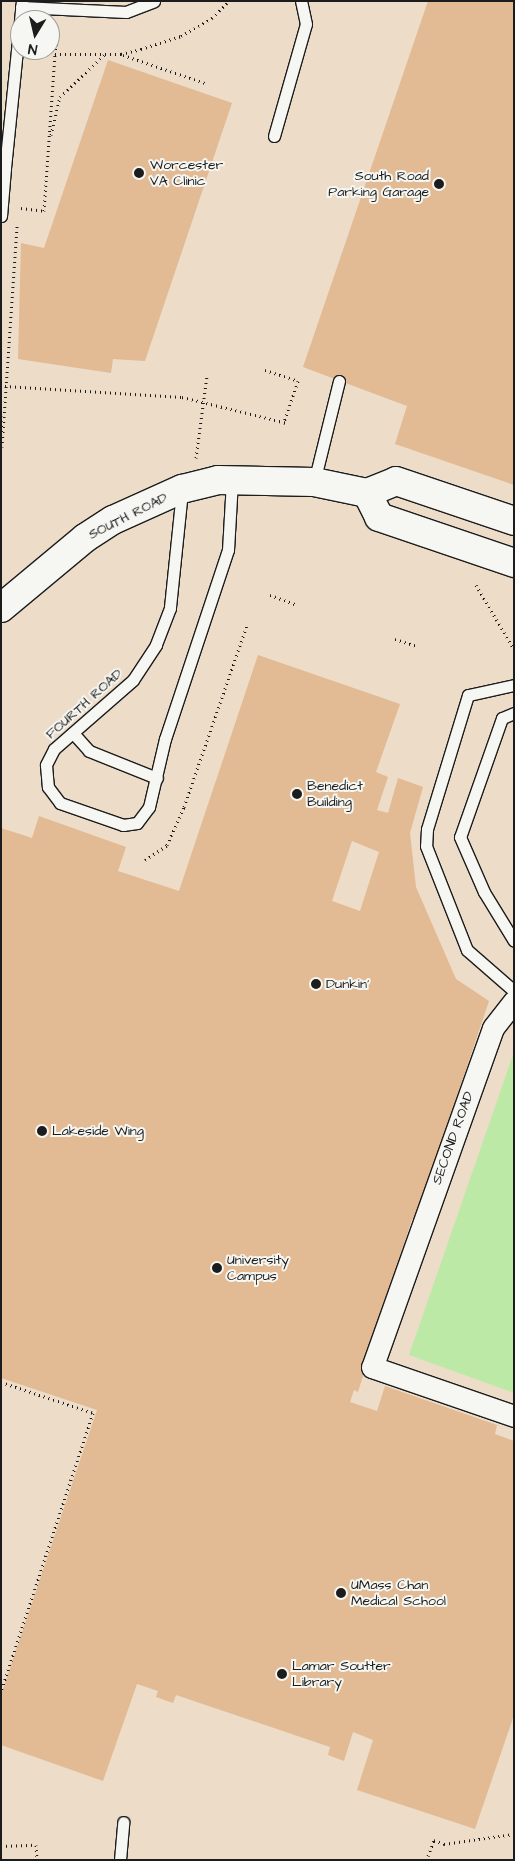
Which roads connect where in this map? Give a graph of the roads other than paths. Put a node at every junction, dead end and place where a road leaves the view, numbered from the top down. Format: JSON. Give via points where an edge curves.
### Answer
{"nodes":[{"id":1,"x":154,"y":1,"type":"edge"},
{"id":2,"x":301,"y":1,"type":"edge"},
{"id":3,"x":21,"y":4,"type":"edge"},
{"id":4,"x":274,"y":136,"type":"dead end"},
{"id":5,"x":3,"y":168,"type":"edge"},
{"id":6,"x":1,"y":216,"type":"edge"},
{"id":7,"x":339,"y":381,"type":"dead end"},
{"id":8,"x":232,"y":479,"type":"junction"},
{"id":9,"x":314,"y":482,"type":"junction"},
{"id":10,"x":189,"y":488,"type":"junction"},
{"id":11,"x":367,"y":493,"type":"junction"},
{"id":12,"x":514,"y":521,"type":"edge"},
{"id":13,"x":514,"y":563,"type":"edge"},
{"id":14,"x":1,"y":608,"type":"edge"},
{"id":15,"x":514,"y":685,"type":"edge"},
{"id":16,"x":514,"y":713,"type":"edge"},
{"id":17,"x":73,"y":733,"type":"junction"},
{"id":18,"x":157,"y":778,"type":"junction"},
{"id":19,"x":514,"y":941,"type":"edge"},
{"id":20,"x":514,"y":991,"type":"edge"},
{"id":21,"x":514,"y":1001,"type":"edge"},
{"id":22,"x":514,"y":1416,"type":"edge"},
{"id":23,"x":123,"y":1822,"type":"dead end"},
{"id":24,"x":120,"y":1860,"type":"edge"}],
"edges":[{"from":1,"to":3,"type":"lane","via":[[126,12]]},
{"from":2,"to":4,"type":"lane","via":[[306,24]]},
{"from":3,"to":5,"type":"lane"},
{"from":5,"to":6,"type":"lane"},
{"from":7,"to":9,"type":"lane"},
{"from":8,"to":9,"type":"street","name":"SOUTH ROAD"},
{"from":8,"to":10,"type":"street","name":"SOUTH ROAD"},
{"from":8,"to":18,"type":"lane","name":"FOURTH ROAD","via":[[228,550],[165,739]]},
{"from":9,"to":11,"type":"street","name":"SOUTH ROAD"},
{"from":10,"to":14,"type":"street","name":"SOUTH ROAD","via":[[147,503],[85,538]]},
{"from":10,"to":17,"type":"lane","name":"FOURTH ROAD","via":[[170,608],[156,645],[133,680]]},
{"from":11,"to":12,"type":"street","via":[[396,481]]},
{"from":11,"to":13,"type":"street","via":[[379,517]]},
{"from":15,"to":20,"type":"lane","via":[[468,695],[427,830],[426,846],[467,950]]},
{"from":16,"to":19,"type":"lane","via":[[502,718],[460,837],[484,892]]},
{"from":17,"to":18,"type":"lane","via":[[89,751]]},
{"from":17,"to":18,"type":"lane","name":"FOURTH ROAD","via":[[54,749],[46,765],[48,787],[60,803],[123,825],[137,823],[149,807]]},
{"from":21,"to":22,"type":"street","name":"SECOND ROAD","via":[[493,1028],[372,1367]]},
{"from":23,"to":24,"type":"lane"}]}
